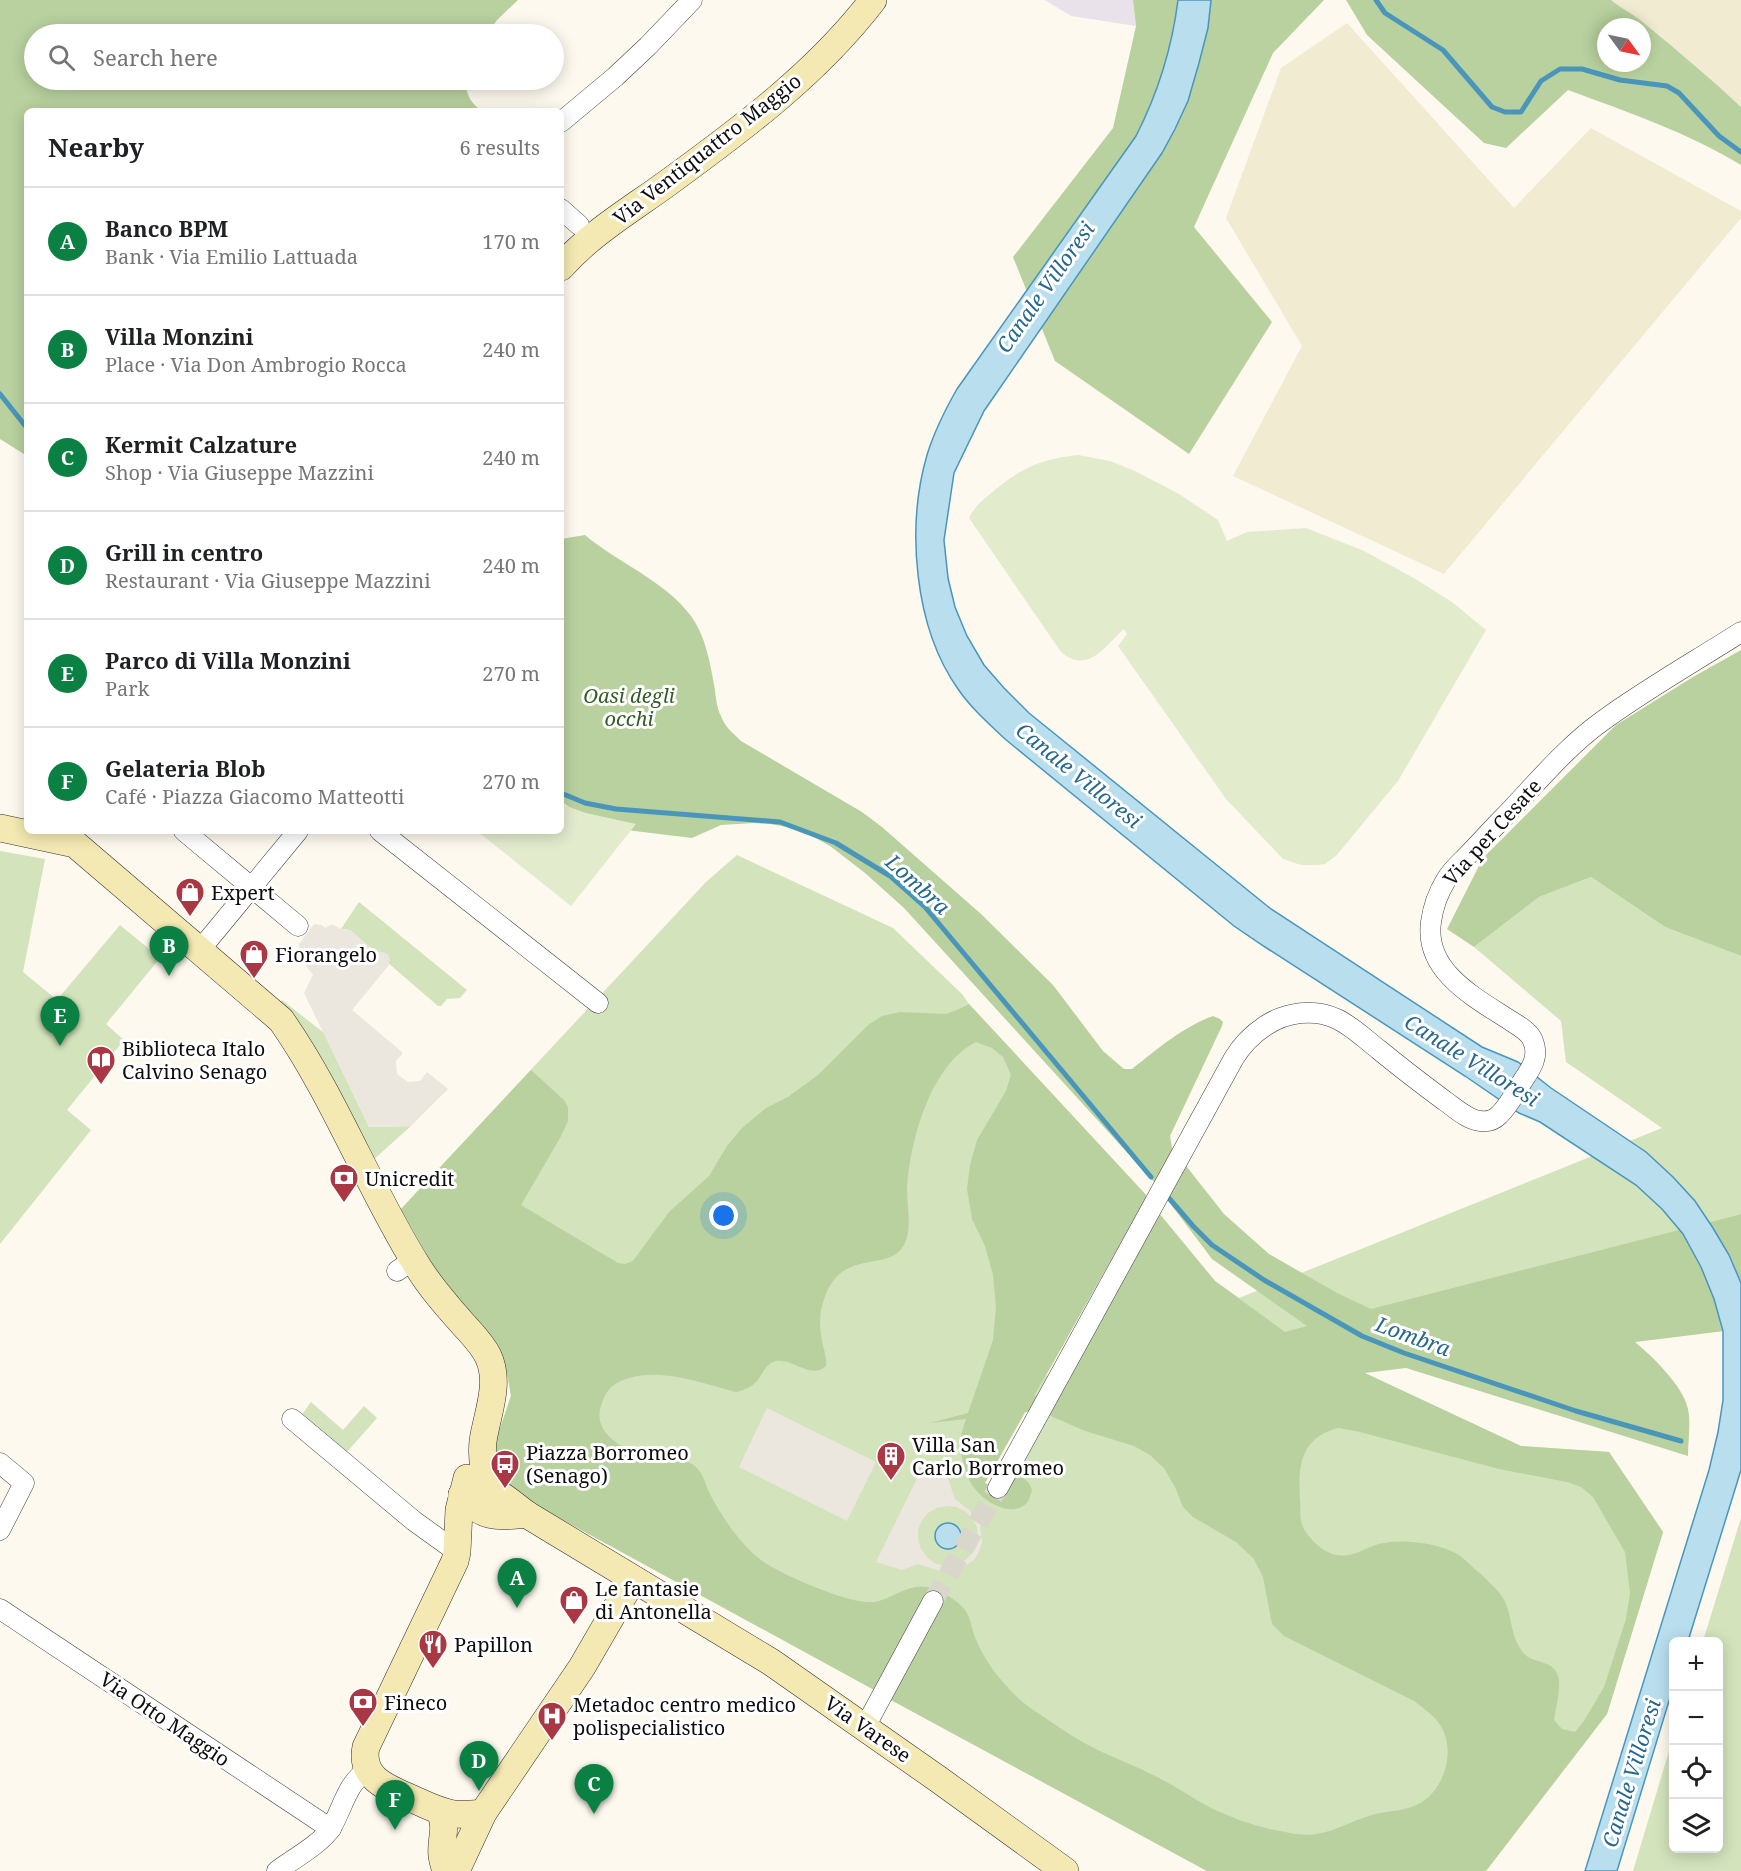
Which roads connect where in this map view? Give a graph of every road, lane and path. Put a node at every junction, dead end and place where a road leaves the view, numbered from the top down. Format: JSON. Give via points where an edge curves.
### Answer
{"nodes":[{"id":1,"x":692,"y":0,"type":"edge"},
{"id":2,"x":873,"y":0,"type":"edge"},
{"id":3,"x":564,"y":119,"type":"edge"},
{"id":4,"x":564,"y":212,"type":"edge"},
{"id":5,"x":579,"y":225,"type":"dead end"},
{"id":6,"x":564,"y":264,"type":"edge"},
{"id":7,"x":1741,"y":632,"type":"edge"},
{"id":8,"x":0,"y":828,"type":"edge"},
{"id":9,"x":24,"y":831,"type":"edge"},
{"id":10,"x":54,"y":834,"type":"edge"},
{"id":11,"x":188,"y":834,"type":"edge"},
{"id":12,"x":296,"y":834,"type":"edge"},
{"id":13,"x":384,"y":834,"type":"edge"},
{"id":14,"x":81,"y":837,"type":"edge"},
{"id":15,"x":252,"y":888,"type":"junction"},
{"id":16,"x":298,"y":927,"type":"dead end"},
{"id":17,"x":199,"y":951,"type":"junction"},
{"id":18,"x":598,"y":1003,"type":"dead end"},
{"id":19,"x":292,"y":1419,"type":"dead end"},
{"id":20,"x":483,"y":1441,"type":"junction"},
{"id":21,"x":0,"y":1463,"type":"edge"},
{"id":22,"x":998,"y":1488,"type":"tunnel mouth"},
{"id":23,"x":490,"y":1490,"type":"junction"},
{"id":24,"x":462,"y":1494,"type":"junction"},
{"id":25,"x":526,"y":1514,"type":"junction"},
{"id":26,"x":0,"y":1530,"type":"edge"},
{"id":27,"x":457,"y":1552,"type":"junction"},
{"id":28,"x":633,"y":1579,"type":"junction"},
{"id":29,"x":933,"y":1601,"type":"tunnel mouth"},
{"id":30,"x":0,"y":1609,"type":"edge"},
{"id":31,"x":865,"y":1727,"type":"junction"},
{"id":32,"x":368,"y":1770,"type":"junction"},
{"id":33,"x":440,"y":1811,"type":"junction"},
{"id":34,"x":483,"y":1813,"type":"junction"},
{"id":35,"x":331,"y":1829,"type":"junction"},
{"id":36,"x":454,"y":1866,"type":"edge"},
{"id":37,"x":277,"y":1871,"type":"edge"},
{"id":38,"x":1065,"y":1871,"type":"edge"}],
"edges":[{"from":1,"to":3,"type":"street","via":[[648,46]]},
{"from":2,"to":6,"type":"street","name":"Via Ventiquattro Maggio","via":[[846,34],[791,87],[592,238]]},
{"from":4,"to":5,"type":"street"},
{"from":7,"to":22,"type":"street","name":"Via per Cesate","via":[[1598,723],[1493,828],[1447,877],[1440,891],[1434,905],[1431,939],[1451,979],[1522,1029],[1534,1042],[1532,1067],[1503,1111],[1484,1122],[1469,1117],[1351,1028],[1325,1015],[1283,1016],[1256,1032],[1234,1058]]},
{"from":8,"to":9,"type":"street"},
{"from":10,"to":14,"type":"street"},
{"from":11,"to":15,"type":"street"},
{"from":12,"to":15,"type":"street"},
{"from":13,"to":18,"type":"street"},
{"from":14,"to":17,"type":"street"},
{"from":15,"to":16,"type":"street"},
{"from":15,"to":17,"type":"street"},
{"from":17,"to":20,"type":"street","via":[[281,1020],[348,1137],[387,1215],[405,1265],[428,1282],[488,1356],[493,1384]]},
{"from":19,"to":27,"type":"street"},
{"from":20,"to":23,"type":"street","via":[[484,1474]]},
{"from":20,"to":24,"type":"street"},
{"from":21,"to":26,"type":"street","via":[[24,1484]]},
{"from":23,"to":24,"type":"street"},
{"from":23,"to":25,"type":"street","name":"Via Varese"},
{"from":24,"to":25,"type":"street","via":[[474,1508],[488,1515]]},
{"from":24,"to":27,"type":"street"},
{"from":25,"to":28,"type":"street","name":"Via Varese"},
{"from":27,"to":32,"type":"street","via":[[366,1747]]},
{"from":28,"to":31,"type":"street","name":"Via Varese","via":[[771,1662]]},
{"from":28,"to":34,"type":"street","via":[[582,1666]]},
{"from":29,"to":31,"type":"street"},
{"from":30,"to":35,"type":"street","name":"Via Otto Maggio"},
{"from":31,"to":38,"type":"street","name":"Via Varese"},
{"from":32,"to":33,"type":"street","via":[[385,1786]]},
{"from":32,"to":35,"type":"street","via":[[352,1786]]},
{"from":33,"to":34,"type":"street"},
{"from":33,"to":36,"type":"street"},
{"from":34,"to":36,"type":"street"},
{"from":35,"to":37,"type":"street"}]}
